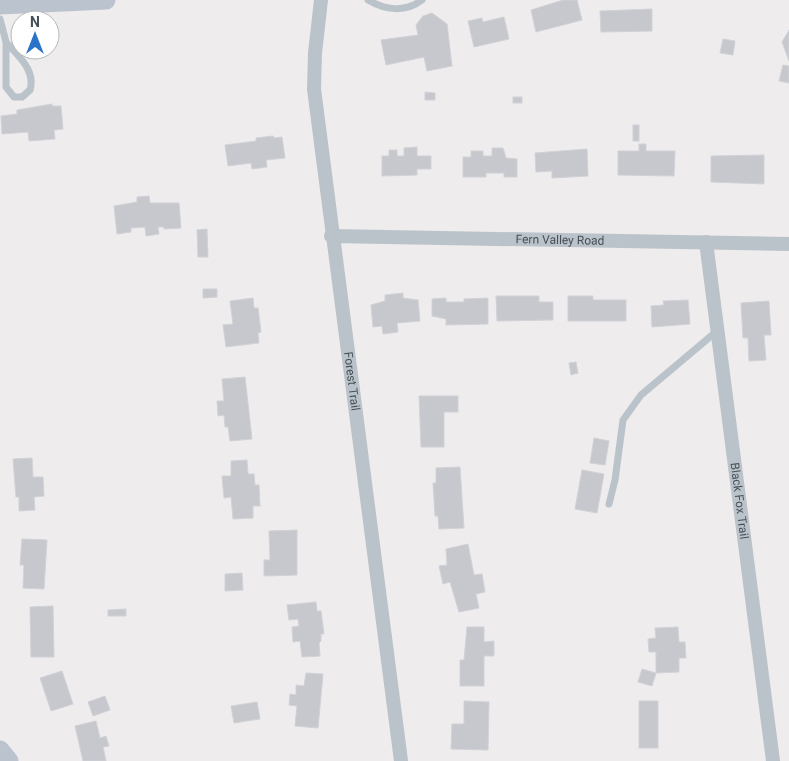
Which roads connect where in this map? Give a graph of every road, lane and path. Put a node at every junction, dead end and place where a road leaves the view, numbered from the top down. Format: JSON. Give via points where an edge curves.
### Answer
{"nodes":[{"id":1,"x":106,"y":0,"type":"edge"},
{"id":2,"x":321,"y":0,"type":"edge"},
{"id":3,"x":368,"y":0,"type":"edge"},
{"id":4,"x":422,"y":0,"type":"edge"},
{"id":5,"x":0,"y":5,"type":"edge"},
{"id":6,"x":0,"y":20,"type":"edge"},
{"id":7,"x":6,"y":42,"type":"junction"},
{"id":8,"x":331,"y":236,"type":"junction"},
{"id":9,"x":706,"y":242,"type":"junction"},
{"id":10,"x":789,"y":244,"type":"edge"},
{"id":11,"x":718,"y":331,"type":"junction"},
{"id":12,"x":609,"y":504,"type":"dead end"},
{"id":13,"x":0,"y":750,"type":"edge"},
{"id":14,"x":9,"y":761,"type":"edge"},
{"id":15,"x":401,"y":761,"type":"edge"},
{"id":16,"x":773,"y":761,"type":"edge"}],
"edges":[{"from":1,"to":5,"type":"main road"},
{"from":2,"to":8,"type":"street","name":"Forest Trail","via":[[314,89]]},
{"from":3,"to":4,"type":"lane","via":[[379,7],[397,10],[414,6]]},
{"from":6,"to":7,"type":"lane"},
{"from":7,"to":7,"type":"lane","via":[[6,87],[14,97],[22,97],[30,90],[30,71]]},
{"from":8,"to":9,"type":"street","name":"Fern Valley Road"},
{"from":8,"to":15,"type":"street","name":"Forest Trail"},
{"from":9,"to":10,"type":"street","name":"Fern Valley Road"},
{"from":9,"to":11,"type":"street","name":"Black Fox Trail"},
{"from":11,"to":12,"type":"lane","via":[[641,395],[623,420]]},
{"from":11,"to":16,"type":"street","name":"Black Fox Trail"},
{"from":13,"to":14,"type":"main road"}]}
